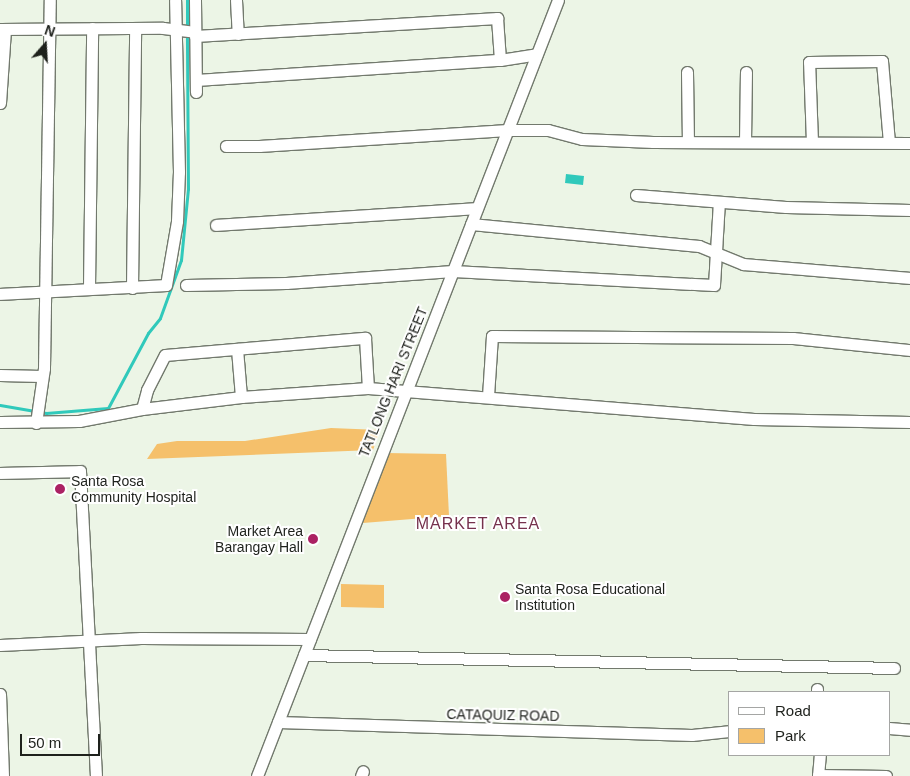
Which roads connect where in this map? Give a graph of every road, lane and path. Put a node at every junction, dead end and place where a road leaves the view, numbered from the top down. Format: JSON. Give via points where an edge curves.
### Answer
{"nodes":[{"id":1,"x":50,"y":0,"type":"edge"},
{"id":2,"x":175,"y":0,"type":"edge"},
{"id":3,"x":194,"y":0,"type":"edge"},
{"id":4,"x":236,"y":0,"type":"edge"},
{"id":5,"x":558,"y":0,"type":"edge"},
{"id":6,"x":48,"y":28,"type":"junction"},
{"id":7,"x":92,"y":28,"type":"junction"},
{"id":8,"x":135,"y":28,"type":"junction"},
{"id":9,"x":2,"y":29,"type":"edge"},
{"id":10,"x":187,"y":32,"type":"junction"},
{"id":11,"x":238,"y":34,"type":"junction"},
{"id":12,"x":537,"y":54,"type":"junction"},
{"id":13,"x":500,"y":60,"type":"junction"},
{"id":14,"x":688,"y":72,"type":"dead end"},
{"id":15,"x":746,"y":72,"type":"dead end"},
{"id":16,"x":196,"y":80,"type":"junction"},
{"id":17,"x":196,"y":92,"type":"dead end"},
{"id":18,"x":0,"y":104,"type":"edge"},
{"id":19,"x":507,"y":130,"type":"junction"},
{"id":20,"x":688,"y":142,"type":"junction"},
{"id":21,"x":745,"y":142,"type":"junction"},
{"id":22,"x":812,"y":142,"type":"junction"},
{"id":23,"x":889,"y":142,"type":"junction"},
{"id":24,"x":910,"y":143,"type":"edge"},
{"id":25,"x":226,"y":146,"type":"dead end"},
{"id":26,"x":636,"y":195,"type":"dead end"},
{"id":27,"x":718,"y":202,"type":"junction"},
{"id":28,"x":476,"y":208,"type":"junction"},
{"id":29,"x":910,"y":210,"type":"edge"},
{"id":30,"x":471,"y":224,"type":"junction"},
{"id":31,"x":216,"y":225,"type":"dead end"},
{"id":32,"x":715,"y":251,"type":"junction"},
{"id":33,"x":453,"y":271,"type":"junction"},
{"id":34,"x":910,"y":278,"type":"edge"},
{"id":35,"x":186,"y":285,"type":"dead end"},
{"id":36,"x":89,"y":288,"type":"junction"},
{"id":37,"x":132,"y":288,"type":"junction"},
{"id":38,"x":44,"y":292,"type":"junction"},
{"id":39,"x":0,"y":294,"type":"edge"},
{"id":40,"x":237,"y":349,"type":"junction"},
{"id":41,"x":910,"y":350,"type":"edge"},
{"id":42,"x":0,"y":375,"type":"edge"},
{"id":43,"x":41,"y":376,"type":"junction"},
{"id":44,"x":368,"y":388,"type":"junction"},
{"id":45,"x":405,"y":389,"type":"junction"},
{"id":46,"x":488,"y":396,"type":"junction"},
{"id":47,"x":241,"y":397,"type":"junction"},
{"id":48,"x":142,"y":409,"type":"junction"},
{"id":49,"x":37,"y":419,"type":"junction"},
{"id":50,"x":0,"y":422,"type":"edge"},
{"id":51,"x":910,"y":422,"type":"edge"},
{"id":52,"x":0,"y":473,"type":"edge"},
{"id":53,"x":91,"y":639,"type":"junction"},
{"id":54,"x":310,"y":639,"type":"junction"},
{"id":55,"x":0,"y":645,"type":"edge"},
{"id":56,"x":304,"y":655,"type":"junction"},
{"id":57,"x":894,"y":668,"type":"dead end"},
{"id":58,"x":817,"y":681,"type":"edge"},
{"id":59,"x":0,"y":694,"type":"edge"},
{"id":60,"x":278,"y":722,"type":"junction"},
{"id":61,"x":890,"y":728,"type":"edge"},
{"id":62,"x":910,"y":730,"type":"edge"},
{"id":63,"x":728,"y":731,"type":"edge"},
{"id":64,"x":820,"y":756,"type":"edge"},
{"id":65,"x":818,"y":775,"type":"edge"},
{"id":66,"x":3,"y":776,"type":"edge"},
{"id":67,"x":96,"y":776,"type":"edge"},
{"id":68,"x":257,"y":776,"type":"edge"},
{"id":69,"x":886,"y":776,"type":"edge"}],
"edges":[{"from":1,"to":6,"type":"street"},
{"from":2,"to":10,"type":"street"},
{"from":3,"to":10,"type":"street"},
{"from":4,"to":11,"type":"street"},
{"from":5,"to":12,"type":"street","name":"TATLONG HARI STREET"},
{"from":6,"to":7,"type":"street"},
{"from":6,"to":9,"type":"street"},
{"from":6,"to":38,"type":"street"},
{"from":7,"to":8,"type":"street"},
{"from":7,"to":36,"type":"street"},
{"from":8,"to":10,"type":"street"},
{"from":8,"to":37,"type":"street"},
{"from":9,"to":18,"type":"street"},
{"from":10,"to":11,"type":"street"},
{"from":10,"to":16,"type":"street"},
{"from":10,"to":37,"type":"street","via":[[174,247],[166,285]]},
{"from":11,"to":13,"type":"street","via":[[497,18]]},
{"from":12,"to":13,"type":"street"},
{"from":12,"to":19,"type":"street","name":"TATLONG HARI STREET"},
{"from":13,"to":16,"type":"street"},
{"from":14,"to":20,"type":"street"},
{"from":15,"to":21,"type":"street"},
{"from":16,"to":17,"type":"street"},
{"from":19,"to":20,"type":"street","via":[[548,130],[582,139]]},
{"from":19,"to":25,"type":"street"},
{"from":19,"to":28,"type":"street","name":"TATLONG HARI STREET"},
{"from":20,"to":21,"type":"street"},
{"from":21,"to":22,"type":"street"},
{"from":22,"to":23,"type":"street"},
{"from":22,"to":23,"type":"street","via":[[809,62],[882,61]]},
{"from":23,"to":24,"type":"street"},
{"from":26,"to":27,"type":"street"},
{"from":27,"to":29,"type":"street"},
{"from":27,"to":32,"type":"street"},
{"from":28,"to":30,"type":"street","name":"TATLONG HARI STREET"},
{"from":28,"to":31,"type":"street"},
{"from":30,"to":32,"type":"street","via":[[699,246]]},
{"from":30,"to":33,"type":"street","name":"TATLONG HARI STREET"},
{"from":32,"to":33,"type":"street","via":[[714,285]]},
{"from":32,"to":34,"type":"street","via":[[743,264]]},
{"from":33,"to":35,"type":"street","via":[[286,284]]},
{"from":33,"to":45,"type":"street","name":"TATLONG HARI STREET"},
{"from":36,"to":37,"type":"street"},
{"from":36,"to":38,"type":"street"},
{"from":38,"to":39,"type":"street"},
{"from":38,"to":43,"type":"street"},
{"from":40,"to":44,"type":"street","via":[[365,338]]},
{"from":40,"to":47,"type":"street"},
{"from":40,"to":48,"type":"street","via":[[165,355],[147,390]]},
{"from":41,"to":46,"type":"street","via":[[793,338],[492,336]]},
{"from":42,"to":43,"type":"street"},
{"from":43,"to":49,"type":"street"},
{"from":44,"to":45,"type":"street"},
{"from":44,"to":47,"type":"street"},
{"from":45,"to":46,"type":"street"},
{"from":45,"to":54,"type":"street","name":"TATLONG HARI STREET"},
{"from":46,"to":51,"type":"street","via":[[754,419]]},
{"from":47,"to":48,"type":"street"},
{"from":48,"to":49,"type":"street","via":[[104,418]]},
{"from":49,"to":50,"type":"street"},
{"from":52,"to":53,"type":"street","via":[[80,471]]},
{"from":53,"to":54,"type":"street"},
{"from":53,"to":55,"type":"street"},
{"from":53,"to":67,"type":"street"},
{"from":54,"to":56,"type":"street","name":"TATLONG HARI STREET"},
{"from":56,"to":58,"type":"street"},
{"from":56,"to":60,"type":"street","name":"TATLONG HARI STREET"},
{"from":57,"to":58,"type":"street"},
{"from":59,"to":66,"type":"street"},
{"from":60,"to":63,"type":"street","name":"CATAQUIZ ROAD","via":[[692,735]]},
{"from":60,"to":68,"type":"street","name":"TATLONG HARI STREET"},
{"from":61,"to":62,"type":"street"},
{"from":64,"to":65,"type":"street"},
{"from":65,"to":69,"type":"street"}]}
